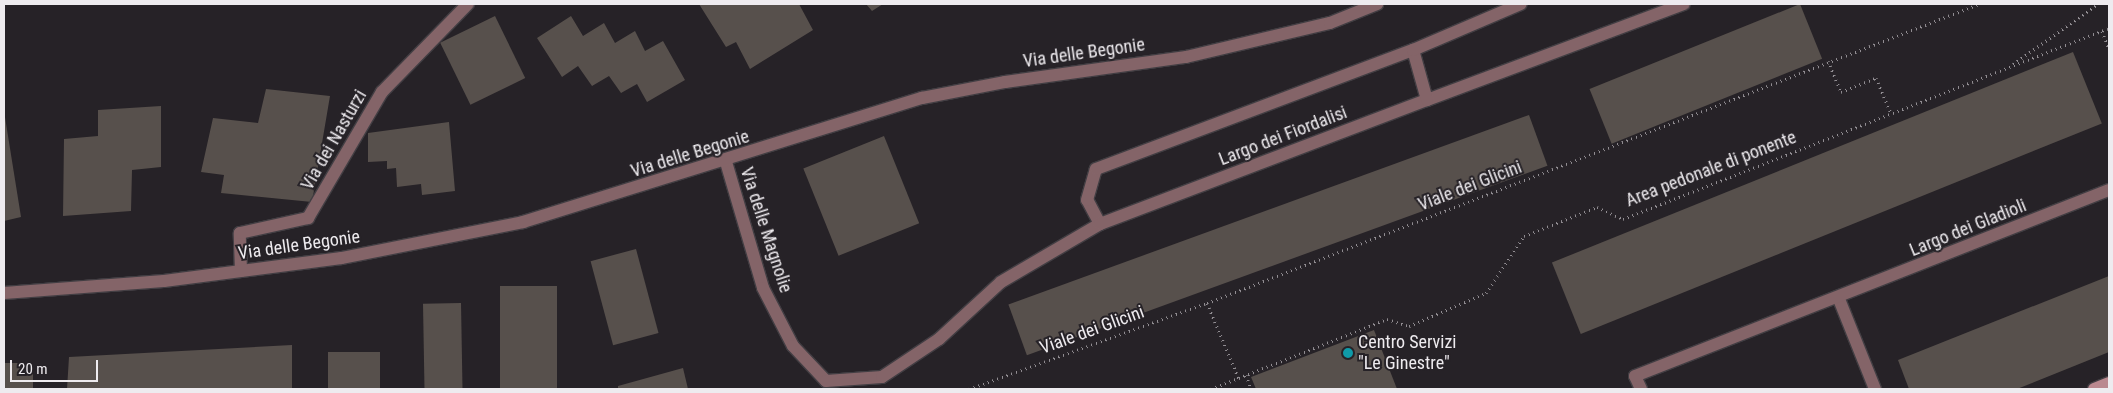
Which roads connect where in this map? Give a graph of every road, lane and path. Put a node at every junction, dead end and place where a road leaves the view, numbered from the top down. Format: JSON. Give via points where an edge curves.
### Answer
{"nodes":[{"id":1,"x":468,"y":4,"type":"edge"},
{"id":2,"x":1378,"y":4,"type":"edge"},
{"id":3,"x":1521,"y":4,"type":"edge"},
{"id":4,"x":1684,"y":4,"type":"edge"},
{"id":5,"x":1979,"y":4,"type":"edge"},
{"id":6,"x":2098,"y":4,"type":"edge"},
{"id":7,"x":2109,"y":28,"type":"edge"},
{"id":8,"x":2102,"y":31,"type":"junction"},
{"id":9,"x":2109,"y":48,"type":"edge"},
{"id":10,"x":1412,"y":50,"type":"junction"},
{"id":11,"x":1828,"y":62,"type":"junction"},
{"id":12,"x":2008,"y":68,"type":"junction"},
{"id":13,"x":1427,"y":100,"type":"junction"},
{"id":14,"x":1891,"y":114,"type":"junction"},
{"id":15,"x":726,"y":162,"type":"junction"},
{"id":16,"x":2109,"y":190,"type":"edge"},
{"id":17,"x":1100,"y":224,"type":"junction"},
{"id":18,"x":241,"y":271,"type":"junction"},
{"id":19,"x":1001,"y":282,"type":"joint"},
{"id":20,"x":4,"y":293,"type":"edge"},
{"id":21,"x":1839,"y":299,"type":"junction"},
{"id":22,"x":1207,"y":303,"type":"junction"},
{"id":23,"x":1246,"y":376,"type":"junction"},
{"id":24,"x":1239,"y":379,"type":"junction"},
{"id":25,"x":2109,"y":383,"type":"edge"},
{"id":26,"x":969,"y":389,"type":"edge"},
{"id":27,"x":1211,"y":389,"type":"edge"},
{"id":28,"x":1251,"y":389,"type":"edge"},
{"id":29,"x":1641,"y":389,"type":"edge"},
{"id":30,"x":1875,"y":389,"type":"edge"},
{"id":31,"x":2094,"y":389,"type":"edge"}],
"edges":[{"from":1,"to":18,"type":"street","name":"Via dei Nasturzi","via":[[382,92],[308,218],[240,233]]},
{"from":2,"to":15,"type":"street","name":"Via delle Begonie","via":[[1330,22],[1186,57],[1005,82],[922,98]]},
{"from":3,"to":10,"type":"street"},
{"from":4,"to":13,"type":"street","name":"Largo dei Fiordalisi"},
{"from":5,"to":11,"type":"path","name":"Viale dei Glicini"},
{"from":6,"to":12,"type":"path"},
{"from":7,"to":8,"type":"path","name":"Area pedonale di ponente"},
{"from":8,"to":9,"type":"path"},
{"from":8,"to":12,"type":"path","name":"Area pedonale di ponente"},
{"from":10,"to":13,"type":"street"},
{"from":10,"to":17,"type":"street","via":[[1096,169],[1087,200]]},
{"from":11,"to":14,"type":"path","via":[[1841,92],[1876,78]]},
{"from":11,"to":22,"type":"path","name":"Viale dei Glicini"},
{"from":12,"to":14,"type":"path","name":"Area pedonale di ponente"},
{"from":13,"to":17,"type":"street","name":"Largo dei Fiordalisi"},
{"from":14,"to":23,"type":"path","name":"Area pedonale di ponente","via":[[1622,218],[1597,208],[1524,236],[1486,293],[1409,326],[1387,318]]},
{"from":15,"to":18,"type":"street","name":"Via delle Begonie","via":[[523,222],[342,258]]},
{"from":15,"to":19,"type":"street","name":"Via delle Magnolie","via":[[763,288],[792,346],[826,381],[882,377],[939,339]]},
{"from":16,"to":21,"type":"street","name":"Largo dei Gladioli"},
{"from":17,"to":19,"type":"street","name":"Largo dei Fiordalisi"},
{"from":18,"to":20,"type":"street","name":"Via delle Begonie"},
{"from":21,"to":29,"type":"street","name":"Largo dei Gladioli","via":[[1635,376]]},
{"from":21,"to":30,"type":"street"},
{"from":22,"to":24,"type":"path"},
{"from":22,"to":26,"type":"path","name":"Viale dei Glicini"},
{"from":23,"to":24,"type":"path","name":"Area pedonale di ponente"},
{"from":23,"to":28,"type":"path"},
{"from":24,"to":27,"type":"path","name":"Area pedonale di ponente"},
{"from":25,"to":31,"type":"main road"}]}
